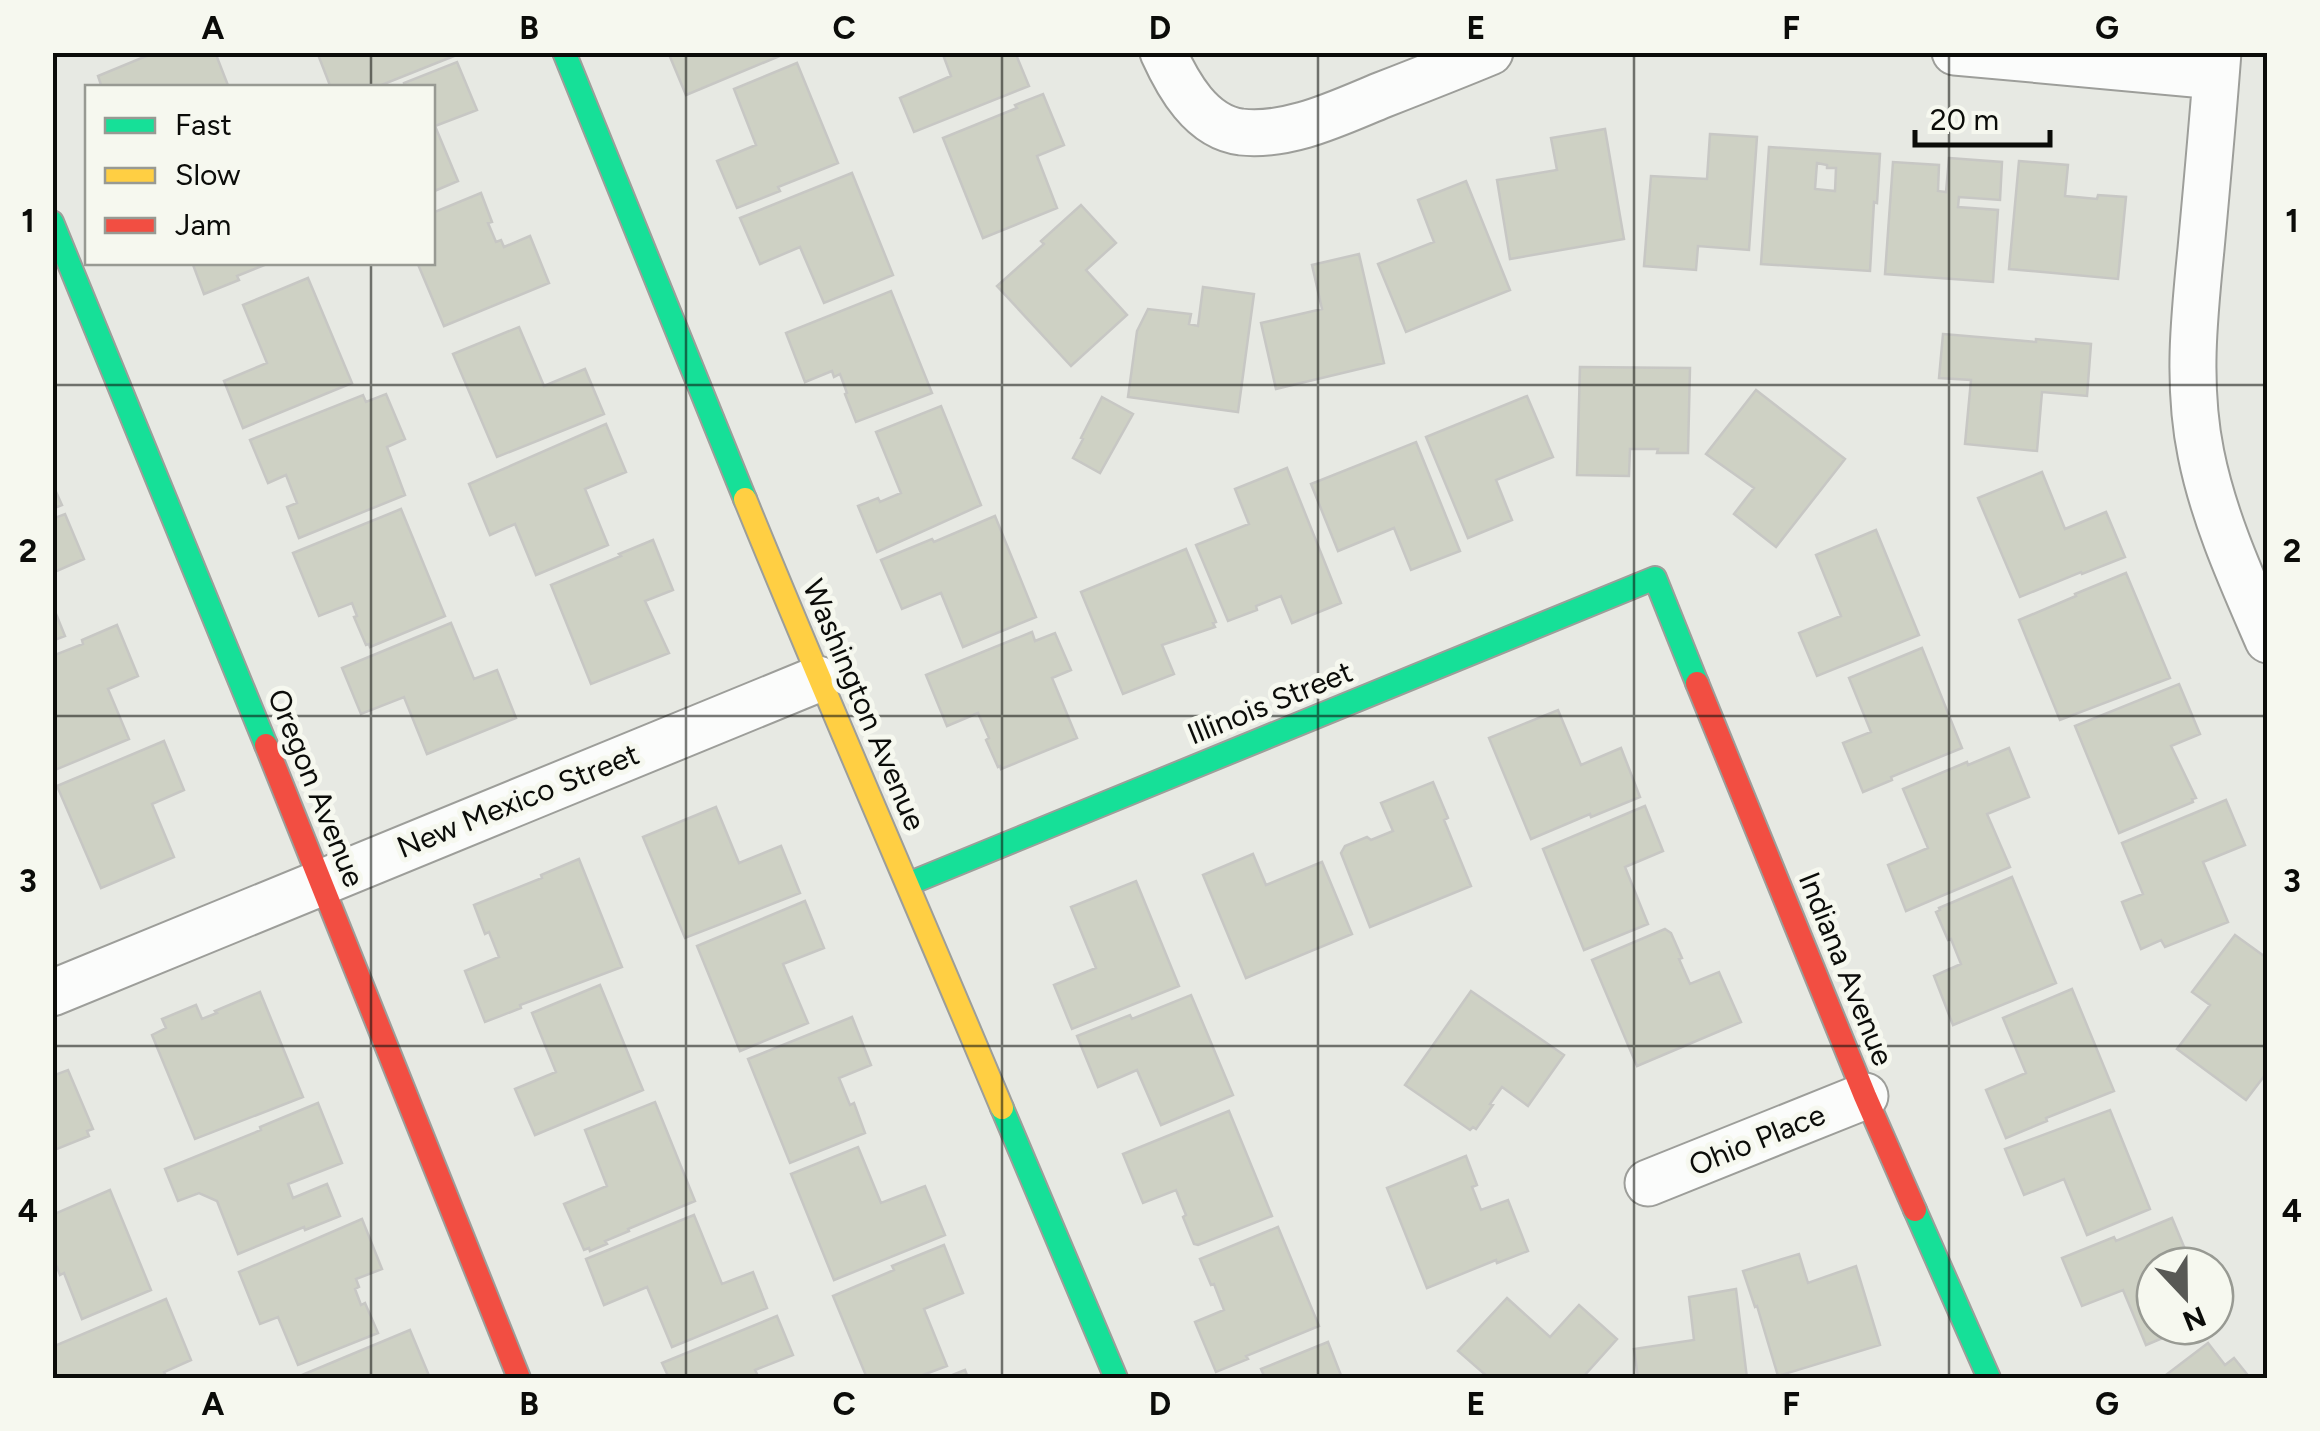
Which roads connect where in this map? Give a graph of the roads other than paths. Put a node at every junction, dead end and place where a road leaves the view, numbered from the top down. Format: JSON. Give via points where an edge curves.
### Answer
{"nodes":[{"id":1,"x":564,"y":52,"type":"edge"},
{"id":2,"x":1163,"y":52,"type":"edge"},
{"id":3,"x":1490,"y":52,"type":"edge"},
{"id":4,"x":1955,"y":52,"type":"edge"},
{"id":5,"x":2217,"y":64,"type":"edge"},
{"id":6,"x":52,"y":222,"type":"edge"},
{"id":7,"x":1656,"y":578,"type":"joint"},
{"id":8,"x":2268,"y":640,"type":"edge"},
{"id":9,"x":818,"y":679,"type":"junction"},
{"id":10,"x":322,"y":881,"type":"junction"},
{"id":11,"x":908,"y":884,"type":"junction"},
{"id":12,"x":52,"y":993,"type":"edge"},
{"id":13,"x":1865,"y":1096,"type":"junction"},
{"id":14,"x":1648,"y":1184,"type":"dead end"},
{"id":15,"x":519,"y":1378,"type":"edge"},
{"id":16,"x":1116,"y":1378,"type":"edge"},
{"id":17,"x":1989,"y":1378,"type":"edge"}],
"edges":[{"from":1,"to":9,"type":"street","name":"Washington Avenue"},
{"from":2,"to":3,"type":"street","via":[[1183,92],[1208,118],[1238,132],[1320,120]]},
{"from":4,"to":5,"type":"street"},
{"from":5,"to":8,"type":"street","via":[[2192,344],[2194,400],[2216,507]]},
{"from":6,"to":10,"type":"street","name":"Oregon Avenue"},
{"from":7,"to":11,"type":"street","name":"Illinois Street"},
{"from":7,"to":13,"type":"street","name":"Indiana Avenue"},
{"from":9,"to":10,"type":"street","name":"New Mexico Street"},
{"from":9,"to":11,"type":"street","name":"Washington Avenue"},
{"from":10,"to":12,"type":"street","name":"New Mexico Street"},
{"from":10,"to":15,"type":"street","name":"Oregon Avenue"},
{"from":11,"to":16,"type":"street","name":"Washington Avenue"},
{"from":13,"to":14,"type":"street","name":"Ohio Place"},
{"from":13,"to":17,"type":"street","name":"Indiana Avenue"}]}
